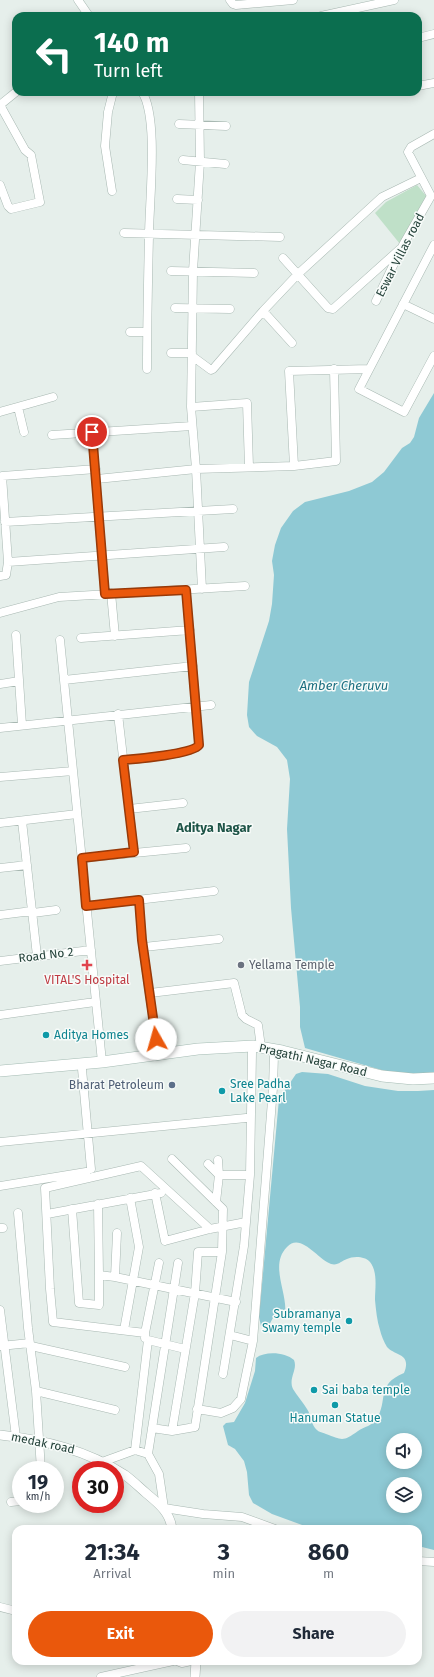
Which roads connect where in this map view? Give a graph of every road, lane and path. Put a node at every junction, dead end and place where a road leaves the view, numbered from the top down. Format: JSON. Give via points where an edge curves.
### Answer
{"nodes":[{"id":1,"x":78,"y":0,"type":"edge"},
{"id":2,"x":230,"y":0,"type":"edge"},
{"id":3,"x":293,"y":0,"type":"edge"},
{"id":4,"x":394,"y":0,"type":"edge"},
{"id":5,"x":86,"y":12,"type":"edge"},
{"id":6,"x":339,"y":12,"type":"edge"},
{"id":7,"x":434,"y":34,"type":"edge"},
{"id":8,"x":422,"y":37,"type":"edge"},
{"id":9,"x":434,"y":82,"type":"edge"},
{"id":10,"x":422,"y":85,"type":"edge"},
{"id":11,"x":12,"y":95,"type":"edge"},
{"id":12,"x":112,"y":96,"type":"edge"},
{"id":13,"x":145,"y":96,"type":"edge"},
{"id":14,"x":199,"y":96,"type":"edge"},
{"id":15,"x":0,"y":105,"type":"edge"},
{"id":16,"x":179,"y":124,"type":"dead end"},
{"id":17,"x":199,"y":124,"type":"junction"},
{"id":18,"x":226,"y":126,"type":"dead end"},
{"id":19,"x":434,"y":134,"type":"edge"},
{"id":20,"x":183,"y":160,"type":"dead end"},
{"id":21,"x":200,"y":162,"type":"junction"},
{"id":22,"x":225,"y":164,"type":"dead end"},
{"id":23,"x":421,"y":178,"type":"junction"},
{"id":24,"x":0,"y":185,"type":"edge"},
{"id":25,"x":112,"y":191,"type":"dead end"},
{"id":26,"x":432,"y":195,"type":"edge"},
{"id":27,"x":177,"y":198,"type":"dead end"},
{"id":28,"x":198,"y":200,"type":"junction"},
{"id":29,"x":124,"y":233,"type":"dead end"},
{"id":30,"x":149,"y":234,"type":"junction"},
{"id":31,"x":195,"y":235,"type":"junction"},
{"id":32,"x":280,"y":236,"type":"dead end"},
{"id":33,"x":403,"y":245,"type":"junction"},
{"id":34,"x":434,"y":245,"type":"edge"},
{"id":35,"x":283,"y":258,"type":"dead end"},
{"id":36,"x":171,"y":271,"type":"dead end"},
{"id":37,"x":193,"y":271,"type":"junction"},
{"id":38,"x":254,"y":273,"type":"dead end"},
{"id":39,"x":298,"y":274,"type":"junction"},
{"id":40,"x":376,"y":301,"type":"dead end"},
{"id":41,"x":403,"y":304,"type":"junction"},
{"id":42,"x":175,"y":308,"type":"dead end"},
{"id":43,"x":193,"y":308,"type":"junction"},
{"id":44,"x":230,"y":309,"type":"dead end"},
{"id":45,"x":263,"y":311,"type":"junction"},
{"id":46,"x":434,"y":319,"type":"edge"},
{"id":47,"x":130,"y":332,"type":"dead end"},
{"id":48,"x":147,"y":332,"type":"junction"},
{"id":49,"x":292,"y":343,"type":"dead end"},
{"id":50,"x":171,"y":353,"type":"dead end"},
{"id":51,"x":192,"y":355,"type":"junction"},
{"id":52,"x":434,"y":356,"type":"edge"},
{"id":53,"x":147,"y":369,"type":"dead end"},
{"id":54,"x":334,"y":369,"type":"junction"},
{"id":55,"x":369,"y":369,"type":"junction"},
{"id":56,"x":53,"y":396,"type":"dead end"},
{"id":57,"x":18,"y":407,"type":"junction"},
{"id":58,"x":191,"y":407,"type":"junction"},
{"id":59,"x":0,"y":412,"type":"edge"},
{"id":60,"x":192,"y":426,"type":"junction"},
{"id":61,"x":24,"y":432,"type":"dead end"},
{"id":62,"x":92,"y":432,"type":"junction"},
{"id":63,"x":52,"y":435,"type":"dead end"},
{"id":64,"x":294,"y":466,"type":"junction"},
{"id":65,"x":249,"y":467,"type":"junction"},
{"id":66,"x":96,"y":469,"type":"junction"},
{"id":67,"x":196,"y":470,"type":"junction"},
{"id":68,"x":97,"y":479,"type":"junction"},
{"id":69,"x":233,"y":509,"type":"dead end"},
{"id":70,"x":198,"y":510,"type":"junction"},
{"id":71,"x":100,"y":517,"type":"junction"},
{"id":72,"x":4,"y":527,"type":"edge"},
{"id":73,"x":224,"y":546,"type":"dead end"},
{"id":74,"x":199,"y":548,"type":"junction"},
{"id":75,"x":102,"y":555,"type":"junction"},
{"id":76,"x":8,"y":562,"type":"junction"},
{"id":77,"x":0,"y":576,"type":"edge"},
{"id":78,"x":245,"y":586,"type":"dead end"},
{"id":79,"x":202,"y":589,"type":"junction"},
{"id":80,"x":186,"y":590,"type":"junction"},
{"id":81,"x":108,"y":593,"type":"junction"},
{"id":82,"x":0,"y":613,"type":"edge"},
{"id":83,"x":190,"y":630,"type":"junction"},
{"id":84,"x":16,"y":635,"type":"dead end"},
{"id":85,"x":115,"y":636,"type":"junction"},
{"id":86,"x":81,"y":638,"type":"dead end"},
{"id":87,"x":60,"y":640,"type":"dead end"},
{"id":88,"x":193,"y":666,"type":"junction"},
{"id":89,"x":64,"y":680,"type":"junction"},
{"id":90,"x":19,"y":681,"type":"junction"},
{"id":91,"x":0,"y":684,"type":"edge"},
{"id":92,"x":211,"y":705,"type":"dead end"},
{"id":93,"x":196,"y":706,"type":"junction"},
{"id":94,"x":118,"y":714,"type":"junction"},
{"id":95,"x":68,"y":720,"type":"junction"},
{"id":96,"x":22,"y":725,"type":"junction"},
{"id":97,"x":0,"y":728,"type":"edge"},
{"id":98,"x":123,"y":760,"type":"junction"},
{"id":99,"x":73,"y":770,"type":"junction"},
{"id":100,"x":0,"y":777,"type":"edge"},
{"id":101,"x":183,"y":803,"type":"dead end"},
{"id":102,"x":129,"y":809,"type":"junction"},
{"id":103,"x":77,"y":814,"type":"junction"},
{"id":104,"x":22,"y":820,"type":"junction"},
{"id":105,"x":0,"y":823,"type":"edge"},
{"id":106,"x":186,"y":848,"type":"dead end"},
{"id":107,"x":134,"y":852,"type":"junction"},
{"id":108,"x":82,"y":858,"type":"junction"},
{"id":109,"x":27,"y":865,"type":"junction"},
{"id":110,"x":0,"y":868,"type":"edge"},
{"id":111,"x":214,"y":891,"type":"dead end"},
{"id":112,"x":139,"y":900,"type":"junction"},
{"id":113,"x":86,"y":906,"type":"junction"},
{"id":114,"x":56,"y":910,"type":"dead end"},
{"id":115,"x":32,"y":912,"type":"junction"},
{"id":116,"x":0,"y":915,"type":"edge"},
{"id":117,"x":219,"y":939,"type":"dead end"},
{"id":118,"x":144,"y":947,"type":"junction"},
{"id":119,"x":91,"y":950,"type":"junction"},
{"id":120,"x":37,"y":956,"type":"junction"},
{"id":121,"x":0,"y":961,"type":"edge"},
{"id":122,"x":150,"y":994,"type":"junction"},
{"id":123,"x":95,"y":1002,"type":"junction"},
{"id":124,"x":0,"y":1015,"type":"edge"},
{"id":125,"x":257,"y":1049,"type":"junction"},
{"id":126,"x":199,"y":1052,"type":"junction"},
{"id":127,"x":158,"y":1054,"type":"junction"},
{"id":128,"x":274,"y":1055,"type":"junction"},
{"id":129,"x":102,"y":1062,"type":"junction"},
{"id":130,"x":82,"y":1069,"type":"junction"},
{"id":131,"x":0,"y":1071,"type":"edge"},
{"id":132,"x":0,"y":1077,"type":"edge"},
{"id":133,"x":434,"y":1078,"type":"edge"},
{"id":134,"x":434,"y":1083,"type":"edge"},
{"id":135,"x":246,"y":1118,"type":"dead end"},
{"id":136,"x":88,"y":1133,"type":"junction"},
{"id":137,"x":0,"y":1142,"type":"edge"},
{"id":138,"x":172,"y":1159,"type":"dead end"},
{"id":139,"x":218,"y":1160,"type":"dead end"},
{"id":140,"x":208,"y":1164,"type":"dead end"},
{"id":141,"x":219,"y":1175,"type":"junction"},
{"id":142,"x":250,"y":1175,"type":"junction"},
{"id":143,"x":0,"y":1186,"type":"edge"},
{"id":144,"x":168,"y":1192,"type":"junction"},
{"id":145,"x":156,"y":1193,"type":"junction"},
{"id":146,"x":130,"y":1198,"type":"junction"},
{"id":147,"x":216,"y":1202,"type":"junction"},
{"id":148,"x":98,"y":1204,"type":"junction"},
{"id":149,"x":72,"y":1209,"type":"junction"},
{"id":150,"x":18,"y":1213,"type":"dead end"},
{"id":151,"x":47,"y":1214,"type":"junction"},
{"id":152,"x":246,"y":1222,"type":"junction"},
{"id":153,"x":223,"y":1228,"type":"junction"},
{"id":154,"x":210,"y":1229,"type":"junction"},
{"id":155,"x":117,"y":1233,"type":"dead end"},
{"id":156,"x":222,"y":1252,"type":"junction"},
{"id":157,"x":159,"y":1263,"type":"dead end"},
{"id":158,"x":178,"y":1263,"type":"dead end"},
{"id":159,"x":99,"y":1275,"type":"junction"},
{"id":160,"x":115,"y":1277,"type":"junction"},
{"id":161,"x":134,"y":1280,"type":"junction"},
{"id":162,"x":154,"y":1284,"type":"junction"},
{"id":163,"x":175,"y":1289,"type":"junction"},
{"id":164,"x":195,"y":1293,"type":"junction"},
{"id":165,"x":214,"y":1297,"type":"junction"},
{"id":166,"x":236,"y":1302,"type":"junction"},
{"id":167,"x":0,"y":1310,"type":"edge"},
{"id":168,"x":124,"y":1330,"type":"junction"},
{"id":169,"x":230,"y":1335,"type":"junction"},
{"id":170,"x":146,"y":1336,"type":"junction"},
{"id":171,"x":253,"y":1341,"type":"junction"},
{"id":172,"x":165,"y":1344,"type":"junction"},
{"id":173,"x":2,"y":1345,"type":"edge"},
{"id":174,"x":31,"y":1345,"type":"junction"},
{"id":175,"x":185,"y":1349,"type":"junction"},
{"id":176,"x":125,"y":1367,"type":"dead end"},
{"id":177,"x":223,"y":1374,"type":"dead end"},
{"id":178,"x":36,"y":1390,"type":"junction"},
{"id":179,"x":197,"y":1409,"type":"junction"},
{"id":180,"x":116,"y":1410,"type":"dead end"},
{"id":181,"x":152,"y":1428,"type":"junction"},
{"id":182,"x":172,"y":1431,"type":"junction"},
{"id":183,"x":0,"y":1435,"type":"edge"},
{"id":184,"x":16,"y":1437,"type":"junction"},
{"id":185,"x":39,"y":1440,"type":"junction"},
{"id":186,"x":135,"y":1450,"type":"junction"},
{"id":187,"x":148,"y":1454,"type":"junction"},
{"id":188,"x":40,"y":1461,"type":"edge"},
{"id":189,"x":99,"y":1461,"type":"edge"},
{"id":190,"x":111,"y":1461,"type":"edge"},
{"id":191,"x":124,"y":1474,"type":"edge"},
{"id":192,"x":164,"y":1508,"type":"junction"},
{"id":193,"x":171,"y":1525,"type":"edge"},
{"id":194,"x":264,"y":1525,"type":"edge"},
{"id":195,"x":422,"y":1561,"type":"edge"},
{"id":196,"x":434,"y":1562,"type":"edge"},
{"id":197,"x":0,"y":1607,"type":"edge"},
{"id":198,"x":12,"y":1610,"type":"edge"},
{"id":199,"x":155,"y":1665,"type":"edge"},
{"id":200,"x":196,"y":1665,"type":"edge"},
{"id":201,"x":101,"y":1677,"type":"edge"},
{"id":202,"x":195,"y":1677,"type":"edge"}],
"edges":[{"from":1,"to":5,"type":"street"},
{"from":2,"to":3,"type":"street","via":[[236,5]]},
{"from":4,"to":6,"type":"street"},
{"from":7,"to":8,"type":"street"},
{"from":9,"to":10,"type":"street"},
{"from":11,"to":15,"type":"street"},
{"from":12,"to":25,"type":"street","via":[[105,146]]},
{"from":13,"to":30,"type":"street","via":[[152,141]]},
{"from":14,"to":17,"type":"street"},
{"from":15,"to":24,"type":"street","via":[[30,155],[40,202],[11,209]]},
{"from":16,"to":17,"type":"street"},
{"from":17,"to":18,"type":"street"},
{"from":17,"to":21,"type":"street"},
{"from":19,"to":23,"type":"street","name":"Eswar Villas road","via":[[411,146],[408,152]]},
{"from":20,"to":21,"type":"street"},
{"from":21,"to":22,"type":"street"},
{"from":21,"to":28,"type":"street"},
{"from":23,"to":26,"type":"street","name":"Eswar Villas road"},
{"from":23,"to":39,"type":"street","via":[[382,197]]},
{"from":26,"to":33,"type":"street","name":"Eswar Villas road"},
{"from":27,"to":28,"type":"street"},
{"from":28,"to":31,"type":"street"},
{"from":29,"to":30,"type":"street"},
{"from":30,"to":31,"type":"street"},
{"from":30,"to":48,"type":"street"},
{"from":31,"to":32,"type":"street"},
{"from":31,"to":37,"type":"street"},
{"from":33,"to":39,"type":"street","via":[[333,309],[328,308]]},
{"from":33,"to":40,"type":"street","name":"Eswar Villas road"},
{"from":34,"to":41,"type":"street"},
{"from":35,"to":39,"type":"street"},
{"from":36,"to":37,"type":"street"},
{"from":37,"to":38,"type":"street"},
{"from":37,"to":43,"type":"street"},
{"from":39,"to":45,"type":"street"},
{"from":41,"to":46,"type":"street"},
{"from":41,"to":55,"type":"street"},
{"from":42,"to":43,"type":"street"},
{"from":43,"to":44,"type":"street"},
{"from":43,"to":51,"type":"street"},
{"from":45,"to":49,"type":"street"},
{"from":45,"to":51,"type":"street","via":[[213,369]]},
{"from":47,"to":48,"type":"street"},
{"from":48,"to":53,"type":"street"},
{"from":50,"to":51,"type":"street"},
{"from":51,"to":58,"type":"street"},
{"from":52,"to":55,"type":"street","via":[[404,412],[359,389]]},
{"from":54,"to":55,"type":"street"},
{"from":54,"to":64,"type":"street","via":[[336,461]]},
{"from":54,"to":64,"type":"street","via":[[289,371]]},
{"from":56,"to":57,"type":"street"},
{"from":57,"to":59,"type":"street"},
{"from":57,"to":61,"type":"street"},
{"from":58,"to":60,"type":"street"},
{"from":58,"to":65,"type":"street","via":[[248,403]]},
{"from":60,"to":62,"type":"street"},
{"from":60,"to":67,"type":"street"},
{"from":62,"to":63,"type":"street"},
{"from":62,"to":66,"type":"street"},
{"from":64,"to":65,"type":"street"},
{"from":65,"to":67,"type":"street"},
{"from":66,"to":68,"type":"street"},
{"from":66,"to":72,"type":"street","via":[[2,476]]},
{"from":67,"to":68,"type":"street"},
{"from":67,"to":70,"type":"street"},
{"from":68,"to":71,"type":"street"},
{"from":69,"to":70,"type":"street"},
{"from":70,"to":71,"type":"street"},
{"from":70,"to":74,"type":"street"},
{"from":71,"to":72,"type":"street"},
{"from":71,"to":75,"type":"street"},
{"from":72,"to":76,"type":"street"},
{"from":73,"to":74,"type":"street"},
{"from":74,"to":75,"type":"street"},
{"from":74,"to":79,"type":"street"},
{"from":75,"to":76,"type":"street"},
{"from":75,"to":81,"type":"street"},
{"from":76,"to":77,"type":"street","via":[[6,574]]},
{"from":78,"to":79,"type":"street"},
{"from":79,"to":80,"type":"street"},
{"from":80,"to":81,"type":"street"},
{"from":80,"to":83,"type":"street"},
{"from":81,"to":82,"type":"street","via":[[59,597]]},
{"from":81,"to":85,"type":"street"},
{"from":83,"to":85,"type":"street"},
{"from":83,"to":88,"type":"street"},
{"from":84,"to":90,"type":"street"},
{"from":85,"to":86,"type":"street"},
{"from":87,"to":89,"type":"street"},
{"from":88,"to":89,"type":"street"},
{"from":88,"to":93,"type":"street"},
{"from":89,"to":95,"type":"street"},
{"from":90,"to":91,"type":"street"},
{"from":90,"to":96,"type":"street"},
{"from":92,"to":93,"type":"street"},
{"from":93,"to":94,"type":"street"},
{"from":93,"to":98,"type":"street","via":[[199,744],[197,748],[170,755]]},
{"from":94,"to":95,"type":"street"},
{"from":94,"to":98,"type":"street"},
{"from":95,"to":96,"type":"street"},
{"from":95,"to":99,"type":"street"},
{"from":96,"to":97,"type":"street"},
{"from":98,"to":102,"type":"street"},
{"from":99,"to":100,"type":"street"},
{"from":99,"to":103,"type":"street"},
{"from":101,"to":102,"type":"street"},
{"from":102,"to":107,"type":"street"},
{"from":103,"to":104,"type":"street"},
{"from":103,"to":108,"type":"street"},
{"from":104,"to":105,"type":"street"},
{"from":104,"to":109,"type":"street"},
{"from":106,"to":107,"type":"street"},
{"from":107,"to":108,"type":"street"},
{"from":108,"to":113,"type":"street"},
{"from":109,"to":110,"type":"street"},
{"from":109,"to":115,"type":"street"},
{"from":111,"to":112,"type":"street"},
{"from":112,"to":113,"type":"street"},
{"from":112,"to":118,"type":"street"},
{"from":113,"to":119,"type":"street"},
{"from":114,"to":115,"type":"street"},
{"from":115,"to":116,"type":"street"},
{"from":115,"to":120,"type":"street"},
{"from":117,"to":118,"type":"street"},
{"from":118,"to":122,"type":"street"},
{"from":119,"to":120,"type":"street","name":"Road No 2"},
{"from":119,"to":123,"type":"street"},
{"from":120,"to":121,"type":"street","name":"Road No 2"},
{"from":122,"to":125,"type":"street","via":[[234,983],[242,1015],[258,1025]]},
{"from":122,"to":127,"type":"street"},
{"from":123,"to":124,"type":"street"},
{"from":123,"to":129,"type":"street"},
{"from":125,"to":126,"type":"main road"},
{"from":125,"to":128,"type":"main road"},
{"from":125,"to":133,"type":"main road","name":"Pragathi Nagar Road","via":[[382,1076]]},
{"from":125,"to":142,"type":"street"},
{"from":126,"to":127,"type":"main road"},
{"from":126,"to":130,"type":"main road"},
{"from":127,"to":129,"type":"main road"},
{"from":128,"to":134,"type":"main road","via":[[366,1078],[408,1084]]},
{"from":128,"to":171,"type":"street"},
{"from":129,"to":131,"type":"main road"},
{"from":130,"to":132,"type":"main road"},
{"from":130,"to":136,"type":"street"},
{"from":135,"to":136,"type":"street"},
{"from":136,"to":137,"type":"street"},
{"from":136,"to":143,"type":"street","via":[[88,1171]]},
{"from":138,"to":147,"type":"street"},
{"from":139,"to":141,"type":"street"},
{"from":140,"to":141,"type":"street"},
{"from":141,"to":142,"type":"street"},
{"from":141,"to":147,"type":"street"},
{"from":142,"to":152,"type":"street"},
{"from":144,"to":145,"type":"street"},
{"from":144,"to":151,"type":"street","via":[[141,1166],[45,1188]]},
{"from":144,"to":154,"type":"street"},
{"from":145,"to":146,"type":"street"},
{"from":145,"to":154,"type":"street","via":[[165,1241]]},
{"from":146,"to":148,"type":"street"},
{"from":146,"to":161,"type":"street","via":[[139,1247]]},
{"from":147,"to":153,"type":"street","via":[[222,1209]]},
{"from":148,"to":149,"type":"street"},
{"from":148,"to":159,"type":"street"},
{"from":149,"to":151,"type":"street"},
{"from":149,"to":159,"type":"street","via":[[79,1303],[99,1305]]},
{"from":150,"to":174,"type":"street"},
{"from":151,"to":168,"type":"street","via":[[53,1322]]},
{"from":152,"to":153,"type":"street"},
{"from":152,"to":166,"type":"street"},
{"from":153,"to":154,"type":"street"},
{"from":153,"to":156,"type":"street"},
{"from":155,"to":160,"type":"street"},
{"from":156,"to":164,"type":"street","via":[[198,1252]]},
{"from":156,"to":165,"type":"street"},
{"from":157,"to":162,"type":"street"},
{"from":158,"to":163,"type":"street"},
{"from":159,"to":160,"type":"street"},
{"from":160,"to":161,"type":"street"},
{"from":161,"to":162,"type":"street"},
{"from":161,"to":168,"type":"street"},
{"from":162,"to":163,"type":"street"},
{"from":162,"to":170,"type":"street"},
{"from":163,"to":164,"type":"street"},
{"from":163,"to":172,"type":"street"},
{"from":164,"to":165,"type":"street"},
{"from":164,"to":175,"type":"street"},
{"from":165,"to":166,"type":"street"},
{"from":165,"to":179,"type":"street"},
{"from":166,"to":169,"type":"street"},
{"from":167,"to":173,"type":"street"},
{"from":168,"to":170,"type":"street"},
{"from":169,"to":171,"type":"street"},
{"from":169,"to":177,"type":"street"},
{"from":170,"to":172,"type":"street"},
{"from":170,"to":186,"type":"street"},
{"from":171,"to":179,"type":"street","via":[[241,1399],[233,1408],[221,1413]]},
{"from":172,"to":175,"type":"street"},
{"from":172,"to":181,"type":"street"},
{"from":173,"to":174,"type":"street"},
{"from":173,"to":184,"type":"street"},
{"from":174,"to":176,"type":"street"},
{"from":174,"to":178,"type":"street"},
{"from":175,"to":182,"type":"street"},
{"from":178,"to":180,"type":"street"},
{"from":178,"to":185,"type":"street"},
{"from":179,"to":182,"type":"street","via":[[195,1427]]},
{"from":181,"to":182,"type":"street"},
{"from":181,"to":187,"type":"street"},
{"from":183,"to":184,"type":"street","name":"medak road"},
{"from":184,"to":185,"type":"street","name":"medak road"},
{"from":185,"to":188,"type":"street"},
{"from":185,"to":189,"type":"street","name":"medak road","via":[[79,1451]]},
{"from":186,"to":187,"type":"street"},
{"from":186,"to":190,"type":"street"},
{"from":187,"to":192,"type":"street","via":[[159,1474]]},
{"from":191,"to":192,"type":"street","name":"medak road"},
{"from":192,"to":193,"type":"street"},
{"from":192,"to":194,"type":"street","via":[[242,1517]]},
{"from":195,"to":196,"type":"street"},
{"from":197,"to":198,"type":"street"},
{"from":199,"to":201,"type":"street"},
{"from":200,"to":202,"type":"street"}]}
